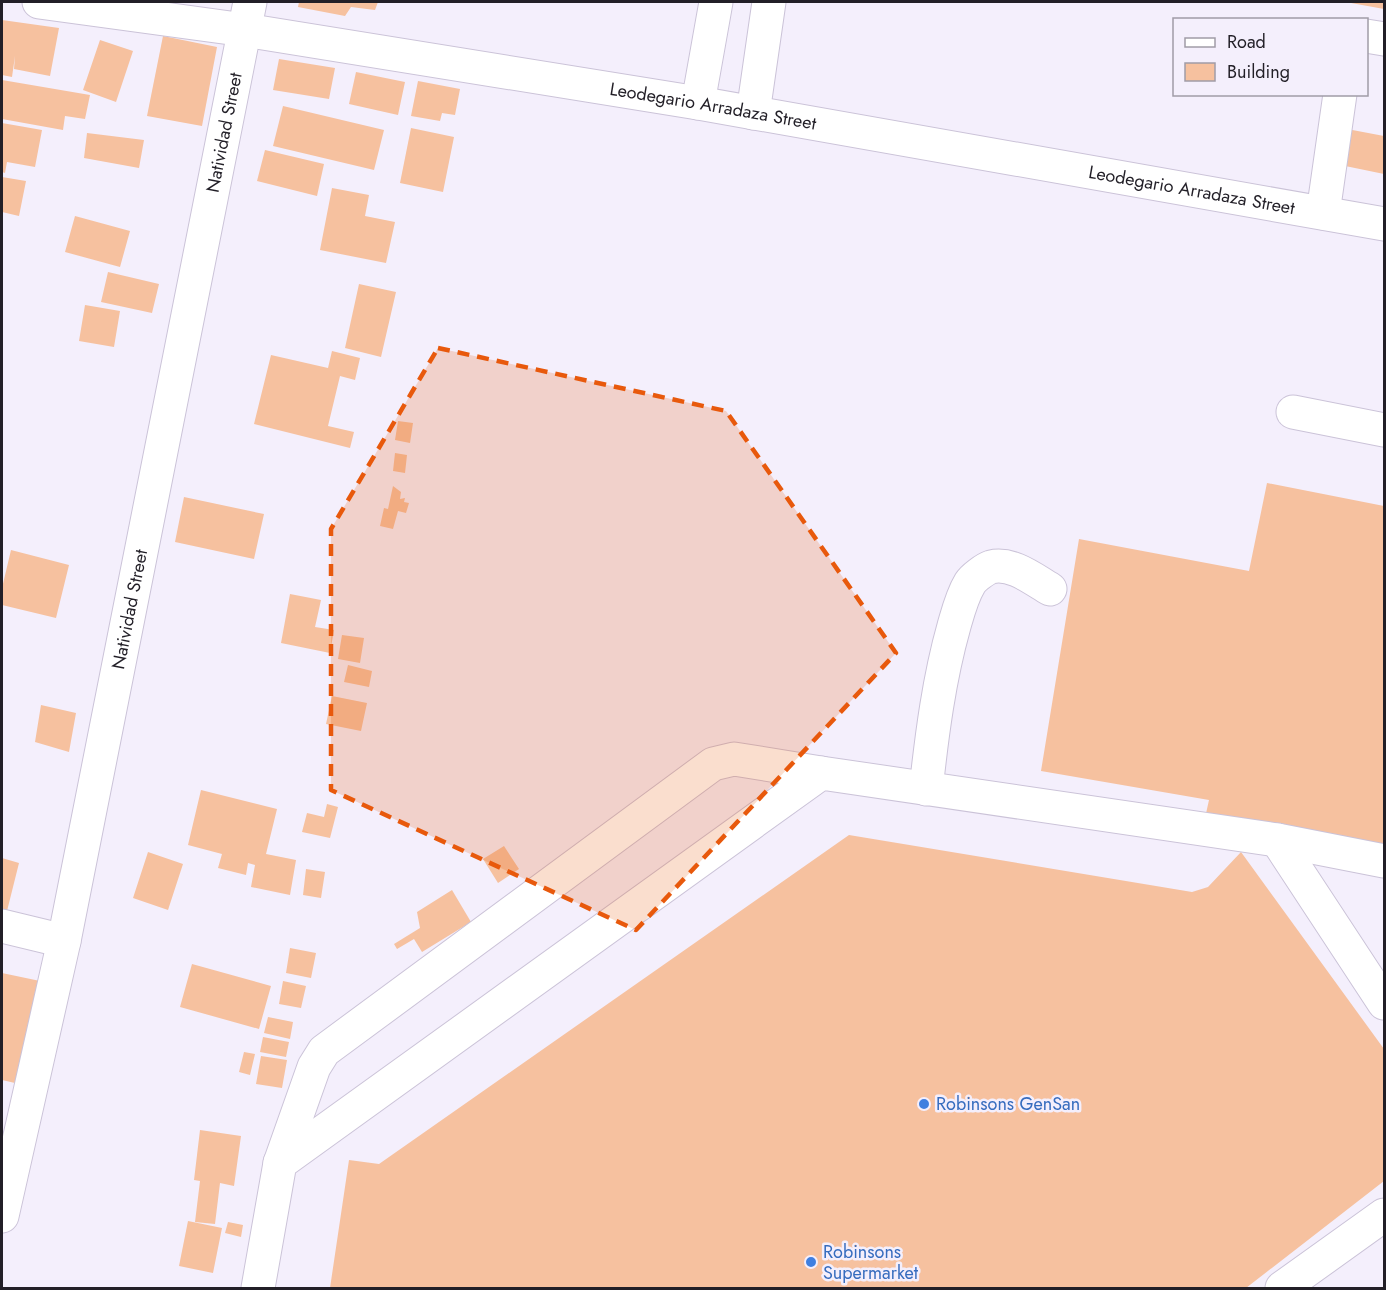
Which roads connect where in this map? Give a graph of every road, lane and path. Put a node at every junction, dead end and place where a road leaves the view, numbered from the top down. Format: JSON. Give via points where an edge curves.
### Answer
{"nodes":[{"id":1,"x":39,"y":2,"type":"edge"},
{"id":2,"x":716,"y":2,"type":"edge"},
{"id":3,"x":769,"y":2,"type":"edge"},
{"id":4,"x":248,"y":16,"type":"edge"},
{"id":5,"x":1368,"y":36,"type":"edge"},
{"id":6,"x":1384,"y":39,"type":"edge"},
{"id":7,"x":1340,"y":96,"type":"edge"},
{"id":8,"x":698,"y":103,"type":"junction"},
{"id":9,"x":753,"y":113,"type":"junction"},
{"id":10,"x":1323,"y":213,"type":"junction"},
{"id":11,"x":1384,"y":224,"type":"edge"},
{"id":12,"x":1293,"y":412,"type":"dead end"},
{"id":13,"x":1384,"y":430,"type":"edge"},
{"id":14,"x":1050,"y":589,"type":"dead end"},
{"id":15,"x":821,"y":773,"type":"junction"},
{"id":16,"x":926,"y":789,"type":"junction"},
{"id":17,"x":1277,"y":840,"type":"junction"},
{"id":18,"x":1384,"y":861,"type":"edge"},
{"id":19,"x":2,"y":926,"type":"edge"},
{"id":20,"x":64,"y":940,"type":"junction"},
{"id":21,"x":1384,"y":1003,"type":"edge"},
{"id":22,"x":280,"y":1163,"type":"junction"},
{"id":23,"x":2,"y":1215,"type":"edge"},
{"id":24,"x":1384,"y":1215,"type":"edge"},
{"id":25,"x":258,"y":1288,"type":"edge"},
{"id":26,"x":1282,"y":1288,"type":"edge"}],
"edges":[{"from":1,"to":4,"type":"street","name":"Leodegario Arradaza Street"},
{"from":2,"to":8,"type":"street"},
{"from":3,"to":9,"type":"street"},
{"from":4,"to":8,"type":"street","name":"Leodegario Arradaza Street"},
{"from":4,"to":20,"type":"street","name":"Natividad Street"},
{"from":5,"to":6,"type":"street"},
{"from":7,"to":10,"type":"street"},
{"from":8,"to":9,"type":"street","name":"Leodegario Arradaza Street"},
{"from":9,"to":10,"type":"street","name":"Leodegario Arradaza Street"},
{"from":10,"to":11,"type":"street","name":"Leodegario Arradaza Street"},
{"from":12,"to":13,"type":"street"},
{"from":14,"to":16,"type":"street","via":[[1004,566],[989,567],[970,581],[948,648]]},
{"from":15,"to":16,"type":"street"},
{"from":15,"to":22,"type":"street"},
{"from":15,"to":22,"type":"street","via":[[734,759],[713,764],[324,1051],[314,1067]]},
{"from":16,"to":17,"type":"street"},
{"from":17,"to":18,"type":"street"},
{"from":17,"to":21,"type":"street"},
{"from":19,"to":20,"type":"street"},
{"from":20,"to":23,"type":"street","name":"Natividad Street"},
{"from":22,"to":25,"type":"street"},
{"from":24,"to":26,"type":"street"}]}
